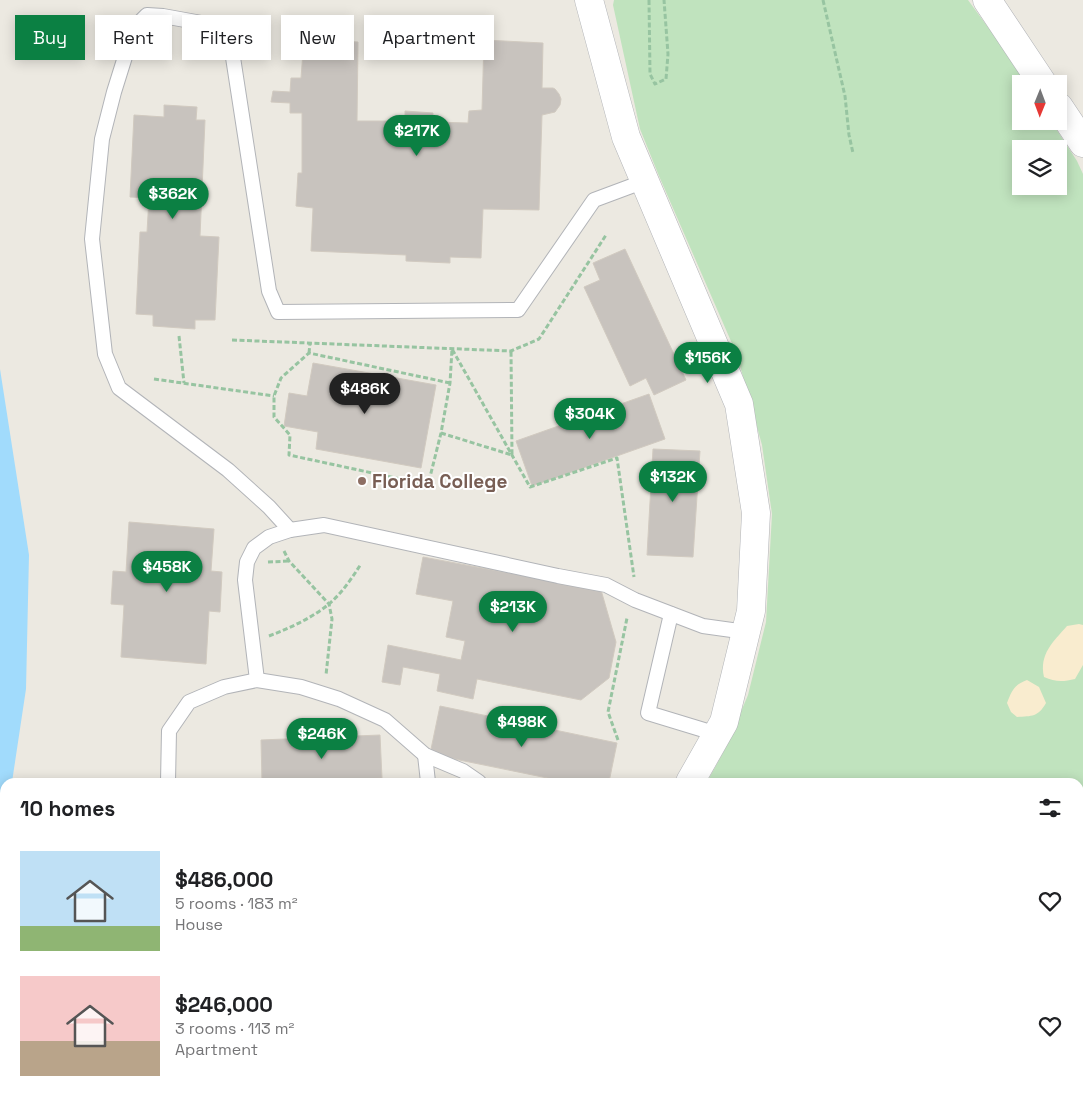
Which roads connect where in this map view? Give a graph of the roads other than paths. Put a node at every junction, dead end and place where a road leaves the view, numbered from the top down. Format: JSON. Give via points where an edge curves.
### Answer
{"nodes":[{"id":1,"x":589,"y":0,"type":"edge"},
{"id":2,"x":987,"y":0,"type":"edge"},
{"id":3,"x":1037,"y":75,"type":"edge"},
{"id":4,"x":1068,"y":120,"type":"edge"},
{"id":5,"x":1083,"y":143,"type":"edge"},
{"id":6,"x":645,"y":181,"type":"junction"},
{"id":7,"x":290,"y":530,"type":"junction"},
{"id":8,"x":671,"y":614,"type":"junction"},
{"id":9,"x":746,"y":632,"type":"junction"},
{"id":10,"x":257,"y":680,"type":"junction"},
{"id":11,"x":717,"y":734,"type":"junction"},
{"id":12,"x":425,"y":755,"type":"junction"},
{"id":13,"x":168,"y":778,"type":"edge"},
{"id":14,"x":428,"y":778,"type":"edge"},
{"id":15,"x":473,"y":778,"type":"edge"},
{"id":16,"x":692,"y":778,"type":"edge"}],
"edges":[{"from":1,"to":6,"type":"street","via":[[626,137]]},
{"from":2,"to":3,"type":"street"},
{"from":4,"to":5,"type":"street"},
{"from":6,"to":7,"type":"lane","via":[[594,200],[518,310],[278,312],[268,291],[230,38],[207,24],[147,15],[134,28],[102,139],[92,239],[105,354],[119,388],[228,470]]},
{"from":6,"to":9,"type":"street","via":[[739,404],[756,513],[751,611]]},
{"from":7,"to":8,"type":"lane","via":[[324,525],[606,585]]},
{"from":7,"to":10,"type":"lane","via":[[269,537],[254,548],[247,562],[245,580]]},
{"from":8,"to":9,"type":"lane","via":[[703,626]]},
{"from":8,"to":11,"type":"lane","via":[[648,713]]},
{"from":9,"to":11,"type":"street","via":[[724,722]]},
{"from":10,"to":12,"type":"lane","via":[[301,687],[339,699],[384,720]]},
{"from":10,"to":13,"type":"lane","via":[[224,687],[190,702],[169,731]]},
{"from":11,"to":16,"type":"street"},
{"from":12,"to":14,"type":"lane"},
{"from":12,"to":15,"type":"lane"}]}
